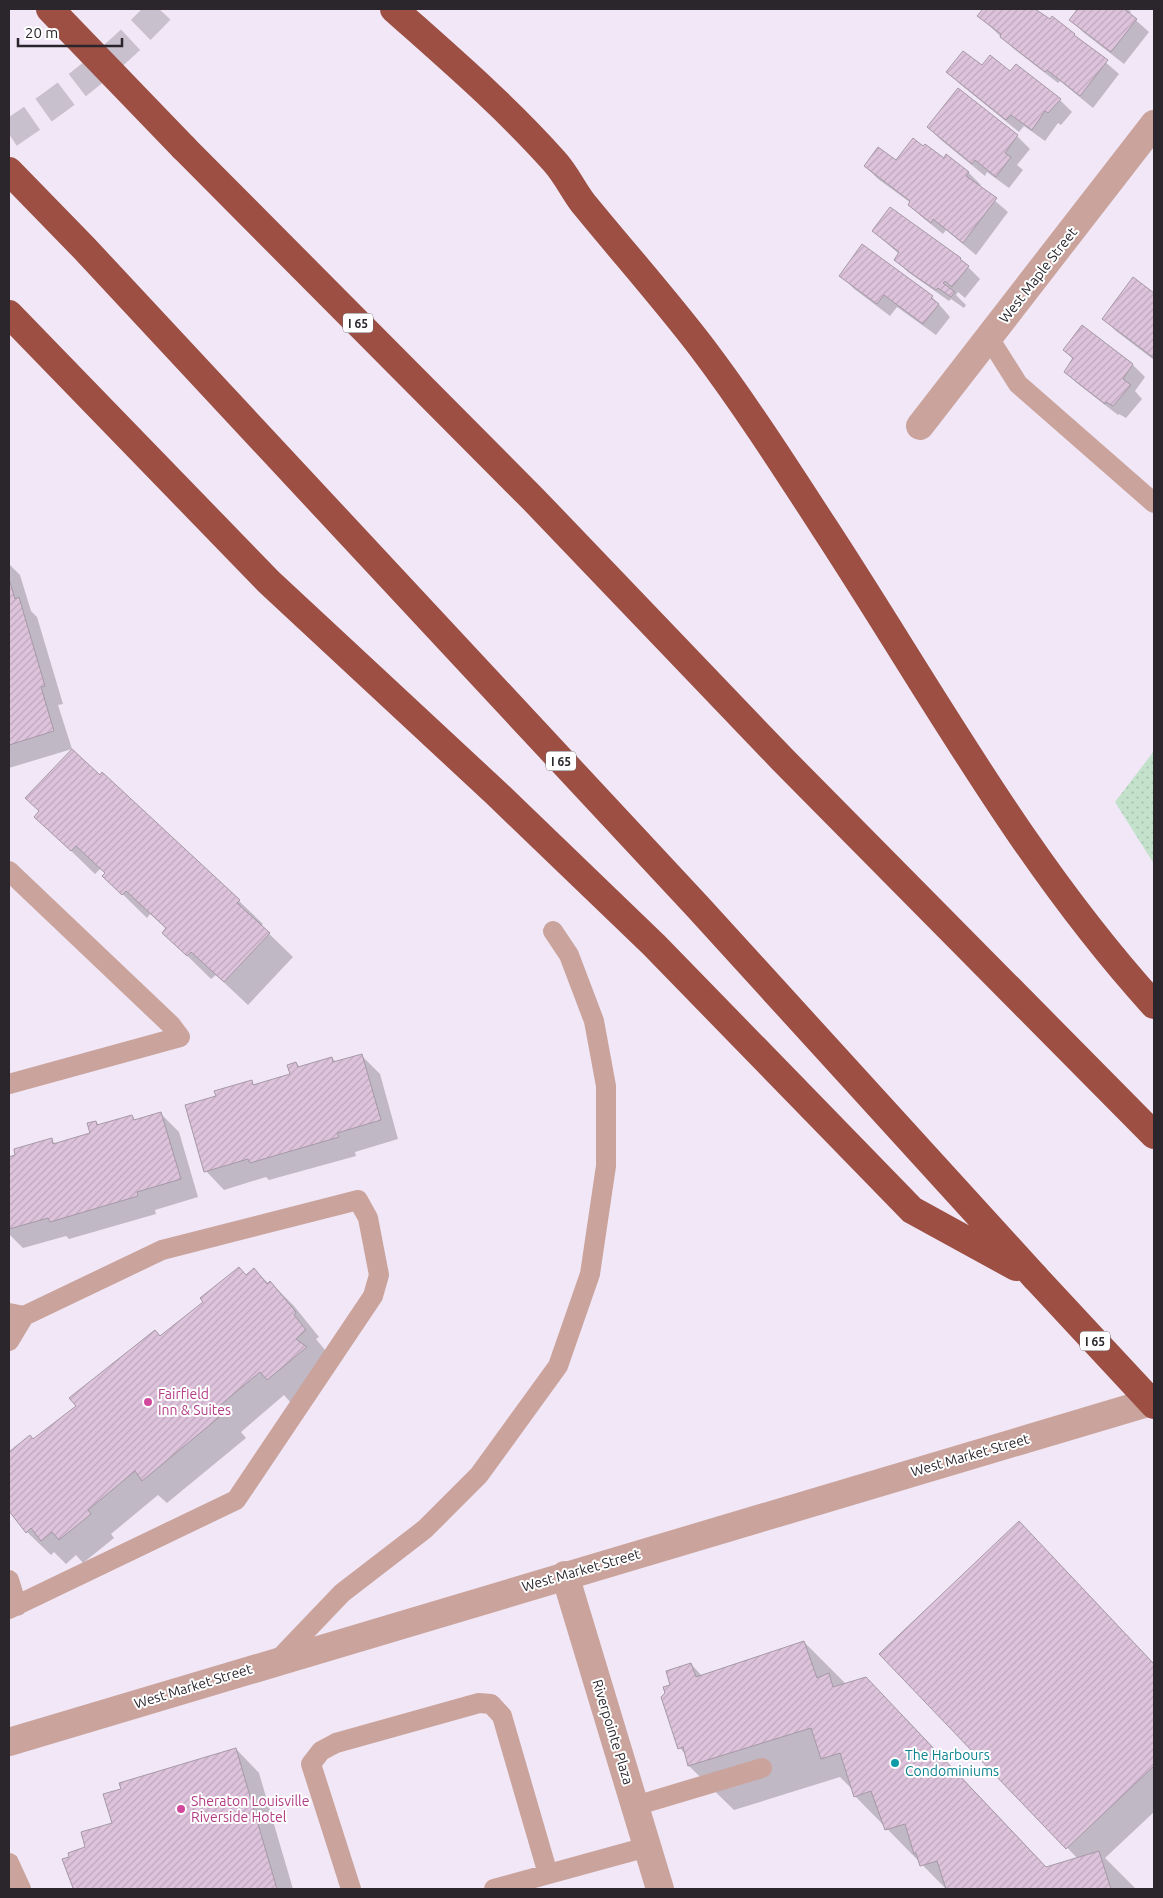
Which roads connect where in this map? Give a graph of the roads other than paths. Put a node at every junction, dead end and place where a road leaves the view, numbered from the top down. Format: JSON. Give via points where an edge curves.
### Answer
{"nodes":[{"id":1,"x":50,"y":9,"type":"edge"},
{"id":2,"x":394,"y":9,"type":"edge"},
{"id":3,"x":1154,"y":124,"type":"edge"},
{"id":4,"x":9,"y":171,"type":"edge"},
{"id":5,"x":9,"y":314,"type":"edge"},
{"id":6,"x":990,"y":338,"type":"junction"},
{"id":7,"x":920,"y":426,"type":"dead end"},
{"id":8,"x":1154,"y":503,"type":"edge"},
{"id":9,"x":9,"y":871,"type":"edge"},
{"id":10,"x":553,"y":931,"type":"dead end"},
{"id":11,"x":1154,"y":1004,"type":"edge"},
{"id":12,"x":9,"y":1084,"type":"edge"},
{"id":13,"x":1154,"y":1134,"type":"edge"},
{"id":14,"x":1035,"y":1277,"type":"junction"},
{"id":15,"x":16,"y":1315,"type":"edge"},
{"id":16,"x":9,"y":1341,"type":"edge"},
{"id":17,"x":1154,"y":1401,"type":"edge"},
{"id":18,"x":1154,"y":1405,"type":"edge"},
{"id":19,"x":565,"y":1575,"type":"junction"},
{"id":20,"x":9,"y":1580,"type":"edge"},
{"id":21,"x":13,"y":1608,"type":"edge"},
{"id":22,"x":278,"y":1660,"type":"junction"},
{"id":23,"x":9,"y":1742,"type":"edge"},
{"id":24,"x":762,"y":1768,"type":"dead end"},
{"id":25,"x":635,"y":1806,"type":"junction"},
{"id":26,"x":647,"y":1847,"type":"junction"},
{"id":27,"x":9,"y":1863,"type":"edge"},
{"id":28,"x":548,"y":1874,"type":"junction"},
{"id":29,"x":21,"y":1889,"type":"edge"},
{"id":30,"x":351,"y":1889,"type":"edge"},
{"id":31,"x":494,"y":1889,"type":"edge"},
{"id":32,"x":660,"y":1889,"type":"edge"}],
"edges":[{"from":1,"to":13,"type":"highway","number":"I 65","bridge":true,"via":[[533,499],[782,759]]},
{"from":2,"to":11,"type":"highway","via":[[501,105],[557,164],[581,200],[706,352],[825,529],[1011,821],[1077,912]]},
{"from":3,"to":6,"type":"street","name":"West Maple Street"},
{"from":4,"to":14,"type":"highway","number":"I 65","via":[[697,906]]},
{"from":5,"to":14,"type":"highway","via":[[269,582],[654,945],[912,1210]]},
{"from":6,"to":7,"type":"street","name":"West Maple Street"},
{"from":6,"to":8,"type":"lane","via":[[1018,384]]},
{"from":9,"to":12,"type":"lane","via":[[180,1037]]},
{"from":10,"to":22,"type":"lane","via":[[569,955],[594,1021],[606,1086],[606,1166],[590,1274],[558,1366],[479,1475],[425,1529],[342,1593]]},
{"from":14,"to":18,"type":"highway","number":"I 65","bridge":true},
{"from":15,"to":16,"type":"lane"},
{"from":15,"to":21,"type":"lane","via":[[162,1250],[358,1200],[368,1218],[378,1275],[373,1296],[236,1500]]},
{"from":17,"to":19,"type":"street","name":"West Market Street"},
{"from":19,"to":22,"type":"street","name":"West Market Street"},
{"from":19,"to":25,"type":"street","name":"Riverpointe Plaza"},
{"from":20,"to":21,"type":"lane"},
{"from":22,"to":23,"type":"street","name":"West Market Street"},
{"from":24,"to":25,"type":"lane"},
{"from":25,"to":26,"type":"street","name":"Riverpointe Plaza"},
{"from":26,"to":28,"type":"lane"},
{"from":26,"to":32,"type":"street","name":"Riverpointe Plaza"},
{"from":27,"to":29,"type":"lane"},
{"from":28,"to":30,"type":"lane","via":[[502,1716],[491,1704],[479,1703],[336,1743],[321,1751],[311,1764]]},
{"from":28,"to":31,"type":"lane"}]}
